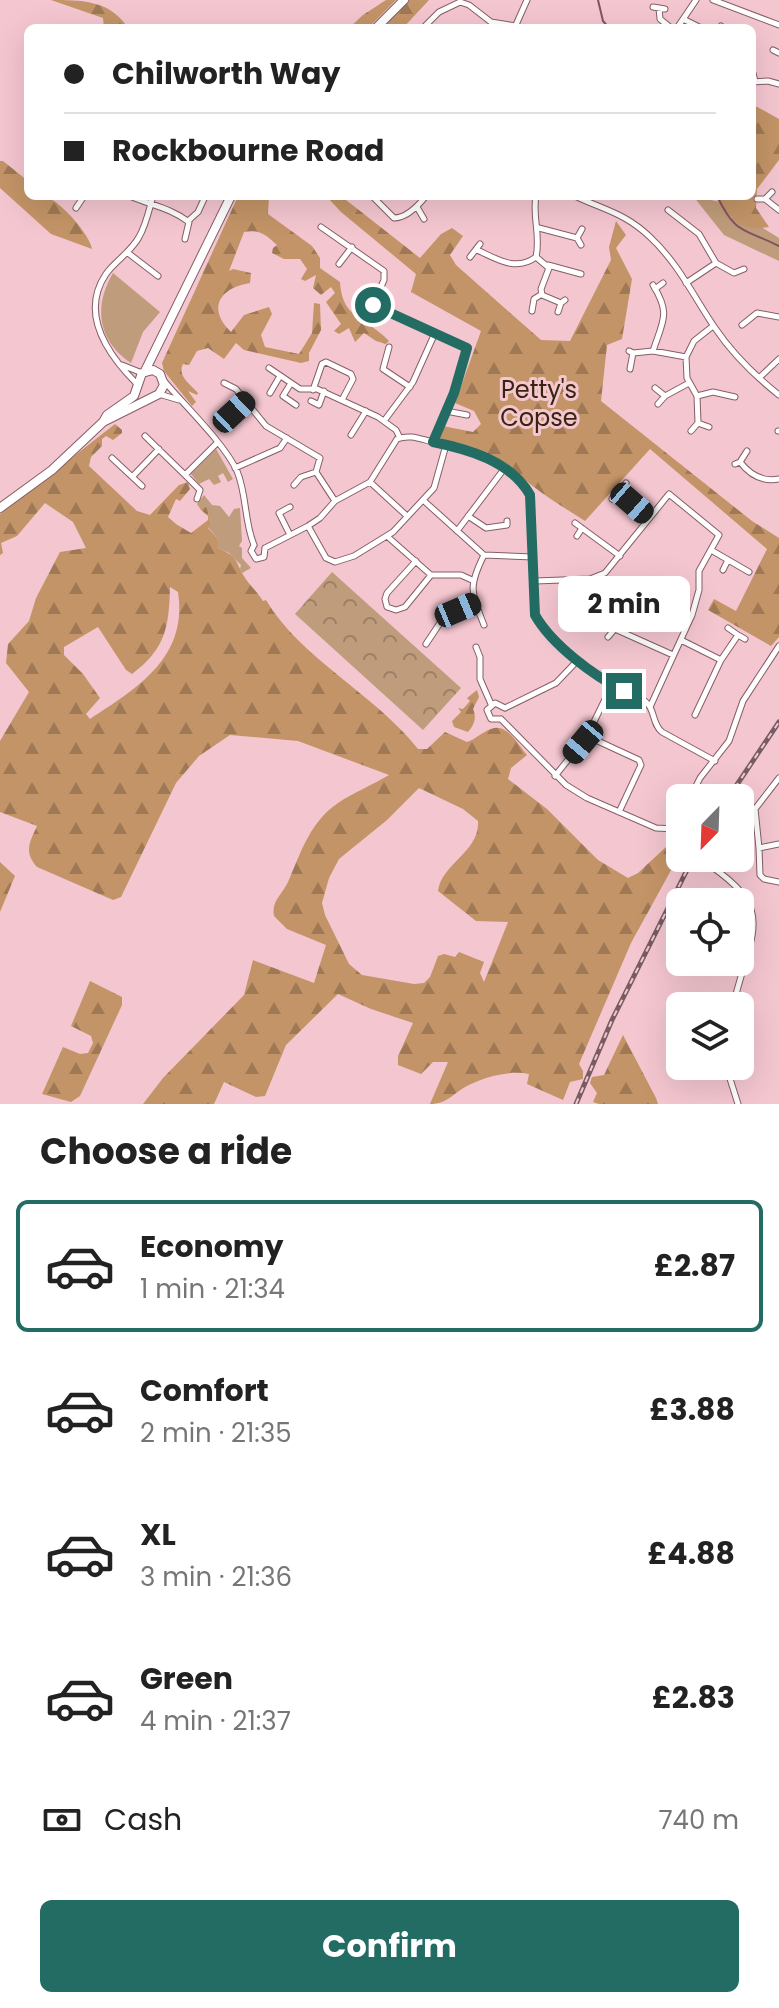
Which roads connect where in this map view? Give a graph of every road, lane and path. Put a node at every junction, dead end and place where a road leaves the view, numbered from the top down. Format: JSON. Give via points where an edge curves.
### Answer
{"nodes":[{"id":1,"x":404,"y":0,"type":"edge"},
{"id":2,"x":527,"y":0,"type":"edge"},
{"id":3,"x":696,"y":0,"type":"edge"},
{"id":4,"x":713,"y":0,"type":"edge"},
{"id":5,"x":471,"y":2,"type":"edge"},
{"id":6,"x":659,"y":8,"type":"dead end"},
{"id":7,"x":683,"y":19,"type":"junction"},
{"id":8,"x":419,"y":20,"type":"dead end"},
{"id":9,"x":487,"y":20,"type":"junction"},
{"id":10,"x":380,"y":24,"type":"edge"},
{"id":11,"x":421,"y":24,"type":"edge"},
{"id":12,"x":427,"y":24,"type":"edge"},
{"id":13,"x":484,"y":24,"type":"edge"},
{"id":14,"x":503,"y":24,"type":"edge"},
{"id":15,"x":516,"y":24,"type":"edge"},
{"id":16,"x":668,"y":24,"type":"edge"},
{"id":17,"x":678,"y":24,"type":"edge"},
{"id":18,"x":693,"y":24,"type":"edge"},
{"id":19,"x":779,"y":25,"type":"edge"},
{"id":20,"x":756,"y":81,"type":"edge"},
{"id":21,"x":779,"y":83,"type":"edge"},
{"id":22,"x":772,"y":192,"type":"dead end"},
{"id":23,"x":757,"y":199,"type":"dead end"},
{"id":24,"x":765,"y":199,"type":"junction"},
{"id":25,"x":81,"y":200,"type":"edge"},
{"id":26,"x":139,"y":200,"type":"edge"},
{"id":27,"x":152,"y":200,"type":"edge"},
{"id":28,"x":204,"y":200,"type":"edge"},
{"id":29,"x":229,"y":200,"type":"edge"},
{"id":30,"x":376,"y":200,"type":"edge"},
{"id":31,"x":422,"y":200,"type":"edge"},
{"id":32,"x":536,"y":200,"type":"edge"},
{"id":33,"x":596,"y":200,"type":"edge"},
{"id":34,"x":151,"y":205,"type":"junction"},
{"id":35,"x":417,"y":206,"type":"junction"},
{"id":36,"x":76,"y":208,"type":"dead end"},
{"id":37,"x":668,"y":210,"type":"dead end"},
{"id":38,"x":779,"y":210,"type":"edge"},
{"id":39,"x":424,"y":219,"type":"dead end"},
{"id":40,"x":188,"y":221,"type":"junction"},
{"id":41,"x":321,"y":227,"type":"dead end"},
{"id":42,"x":539,"y":228,"type":"junction"},
{"id":43,"x":582,"y":229,"type":"dead end"},
{"id":44,"x":577,"y":238,"type":"junction"},
{"id":45,"x":185,"y":239,"type":"dead end"},
{"id":46,"x":581,"y":245,"type":"dead end"},
{"id":47,"x":352,"y":247,"type":"junction"},
{"id":48,"x":128,"y":252,"type":"junction"},
{"id":49,"x":470,"y":257,"type":"dead end"},
{"id":50,"x":536,"y":257,"type":"junction"},
{"id":51,"x":716,"y":263,"type":"junction"},
{"id":52,"x":339,"y":264,"type":"dead end"},
{"id":53,"x":548,"y":265,"type":"junction"},
{"id":54,"x":744,"y":269,"type":"dead end"},
{"id":55,"x":581,"y":274,"type":"dead end"},
{"id":56,"x":158,"y":276,"type":"dead end"},
{"id":57,"x":663,"y":283,"type":"dead end"},
{"id":58,"x":686,"y":283,"type":"junction"},
{"id":59,"x":542,"y":294,"type":"junction"},
{"id":60,"x":365,"y":301,"type":"dead end"},
{"id":61,"x":373,"y":305,"type":"junction"},
{"id":62,"x":532,"y":311,"type":"dead end"},
{"id":63,"x":558,"y":312,"type":"dead end"},
{"id":64,"x":740,"y":312,"type":"dead end"},
{"id":65,"x":779,"y":317,"type":"edge"},
{"id":66,"x":713,"y":326,"type":"junction"},
{"id":67,"x":435,"y":333,"type":"junction"},
{"id":68,"x":389,"y":347,"type":"dead end"},
{"id":69,"x":157,"y":350,"type":"junction"},
{"id":70,"x":653,"y":351,"type":"junction"},
{"id":71,"x":686,"y":357,"type":"junction"},
{"id":72,"x":779,"y":359,"type":"edge"},
{"id":73,"x":121,"y":365,"type":"junction"},
{"id":74,"x":269,"y":368,"type":"dead end"},
{"id":75,"x":630,"y":369,"type":"dead end"},
{"id":76,"x":143,"y":372,"type":"junction"},
{"id":77,"x":161,"y":376,"type":"junction"},
{"id":78,"x":280,"y":376,"type":"junction"},
{"id":79,"x":759,"y":378,"type":"junction"},
{"id":80,"x":224,"y":383,"type":"dead end"},
{"id":81,"x":291,"y":383,"type":"junction"},
{"id":82,"x":689,"y":383,"type":"junction"},
{"id":83,"x":137,"y":386,"type":"junction"},
{"id":84,"x":410,"y":387,"type":"junction"},
{"id":85,"x":655,"y":388,"type":"dead end"},
{"id":86,"x":313,"y":390,"type":"junction"},
{"id":87,"x":324,"y":391,"type":"junction"},
{"id":88,"x":270,"y":393,"type":"dead end"},
{"id":89,"x":779,"y":395,"type":"edge"},
{"id":90,"x":155,"y":396,"type":"junction"},
{"id":91,"x":665,"y":396,"type":"junction"},
{"id":92,"x":697,"y":396,"type":"junction"},
{"id":93,"x":735,"y":397,"type":"dead end"},
{"id":94,"x":180,"y":400,"type":"junction"},
{"id":95,"x":342,"y":400,"type":"junction"},
{"id":96,"x":246,"y":401,"type":"junction"},
{"id":97,"x":311,"y":401,"type":"dead end"},
{"id":98,"x":658,"y":404,"type":"dead end"},
{"id":99,"x":296,"y":405,"type":"dead end"},
{"id":100,"x":366,"y":411,"type":"junction"},
{"id":101,"x":446,"y":411,"type":"junction"},
{"id":102,"x":235,"y":413,"type":"dead end"},
{"id":103,"x":467,"y":415,"type":"dead end"},
{"id":104,"x":384,"y":421,"type":"junction"},
{"id":105,"x":103,"y":422,"type":"junction"},
{"id":106,"x":698,"y":423,"type":"junction"},
{"id":107,"x":709,"y":427,"type":"dead end"},
{"id":108,"x":691,"y":431,"type":"dead end"},
{"id":109,"x":351,"y":435,"type":"dead end"},
{"id":110,"x":145,"y":436,"type":"dead end"},
{"id":111,"x":287,"y":438,"type":"junction"},
{"id":112,"x":400,"y":438,"type":"junction"},
{"id":113,"x":433,"y":442,"type":"junction"},
{"id":114,"x":217,"y":443,"type":"junction"},
{"id":115,"x":446,"y":445,"type":"junction"},
{"id":116,"x":159,"y":449,"type":"junction"},
{"id":117,"x":747,"y":451,"type":"dead end"},
{"id":118,"x":112,"y":458,"type":"dead end"},
{"id":119,"x":235,"y":468,"type":"junction"},
{"id":120,"x":504,"y":469,"type":"junction"},
{"id":121,"x":316,"y":472,"type":"junction"},
{"id":122,"x":185,"y":475,"type":"junction"},
{"id":123,"x":133,"y":476,"type":"junction"},
{"id":124,"x":779,"y":479,"type":"edge"},
{"id":125,"x":370,"y":482,"type":"junction"},
{"id":126,"x":626,"y":483,"type":"dead end"},
{"id":127,"x":294,"y":485,"type":"dead end"},
{"id":128,"x":142,"y":486,"type":"dead end"},
{"id":129,"x":619,"y":491,"type":"junction"},
{"id":130,"x":197,"y":499,"type":"dead end"},
{"id":131,"x":612,"y":499,"type":"dead end"},
{"id":132,"x":423,"y":500,"type":"junction"},
{"id":133,"x":335,"y":501,"type":"junction"},
{"id":134,"x":290,"y":507,"type":"dead end"},
{"id":135,"x":0,"y":508,"type":"edge"},
{"id":136,"x":407,"y":516,"type":"junction"},
{"id":137,"x":468,"y":516,"type":"junction"},
{"id":138,"x":649,"y":517,"type":"junction"},
{"id":139,"x":507,"y":521,"type":"dead end"},
{"id":140,"x":575,"y":523,"type":"dead end"},
{"id":141,"x":308,"y":526,"type":"junction"},
{"id":142,"x":582,"y":528,"type":"junction"},
{"id":143,"x":457,"y":531,"type":"junction"},
{"id":144,"x":290,"y":535,"type":"junction"},
{"id":145,"x":577,"y":536,"type":"dead end"},
{"id":146,"x":388,"y":537,"type":"junction"},
{"id":147,"x":254,"y":545,"type":"junction"},
{"id":148,"x":265,"y":548,"type":"junction"},
{"id":149,"x":711,"y":550,"type":"junction"},
{"id":150,"x":484,"y":555,"type":"junction"},
{"id":151,"x":620,"y":556,"type":"junction"},
{"id":152,"x":533,"y":557,"type":"junction"},
{"id":153,"x":728,"y":560,"type":"junction"},
{"id":154,"x":416,"y":561,"type":"junction"},
{"id":155,"x":723,"y":570,"type":"dead end"},
{"id":156,"x":749,"y":572,"type":"dead end"},
{"id":157,"x":431,"y":575,"type":"junction"},
{"id":158,"x":472,"y":580,"type":"junction"},
{"id":159,"x":580,"y":580,"type":"junction"},
{"id":160,"x":535,"y":581,"type":"junction"},
{"id":161,"x":475,"y":602,"type":"junction"},
{"id":162,"x":624,"y":618,"type":"dead end"},
{"id":163,"x":484,"y":625,"type":"dead end"},
{"id":164,"x":602,"y":625,"type":"dead end"},
{"id":165,"x":728,"y":628,"type":"dead end"},
{"id":166,"x":615,"y":629,"type":"junction"},
{"id":167,"x":738,"y":635,"type":"junction"},
{"id":168,"x":608,"y":637,"type":"dead end"},
{"id":169,"x":745,"y":639,"type":"dead end"},
{"id":170,"x":681,"y":640,"type":"junction"},
{"id":171,"x":426,"y":644,"type":"dead end"},
{"id":172,"x":779,"y":646,"type":"edge"},
{"id":173,"x":476,"y":647,"type":"dead end"},
{"id":174,"x":673,"y":655,"type":"junction"},
{"id":175,"x":578,"y":660,"type":"junction"},
{"id":176,"x":721,"y":660,"type":"junction"},
{"id":177,"x":612,"y":685,"type":"junction"},
{"id":178,"x":491,"y":704,"type":"junction"},
{"id":179,"x":650,"y":707,"type":"junction"},
{"id":180,"x":699,"y":707,"type":"junction"},
{"id":181,"x":505,"y":708,"type":"junction"},
{"id":182,"x":707,"y":710,"type":"dead end"},
{"id":183,"x":695,"y":715,"type":"dead end"},
{"id":184,"x":501,"y":719,"type":"junction"},
{"id":185,"x":587,"y":736,"type":"junction"},
{"id":186,"x":715,"y":761,"type":"junction"},
{"id":187,"x":555,"y":776,"type":"junction"},
{"id":188,"x":779,"y":778,"type":"edge"},
{"id":189,"x":697,"y":784,"type":"edge"},
{"id":190,"x":619,"y":812,"type":"junction"},
{"id":191,"x":666,"y":829,"type":"edge"},
{"id":192,"x":779,"y":844,"type":"edge"},
{"id":193,"x":759,"y":848,"type":"junction"},
{"id":194,"x":719,"y":872,"type":"edge"},
{"id":195,"x":779,"y":882,"type":"edge"},
{"id":196,"x":737,"y":992,"type":"edge"},
{"id":197,"x":730,"y":1080,"type":"edge"},
{"id":198,"x":738,"y":1104,"type":"edge"}],
"edges":[{"from":1,"to":10,"type":"highway"},
{"from":2,"to":15,"type":"street"},
{"from":3,"to":7,"type":"street"},
{"from":4,"to":19,"type":"street"},
{"from":5,"to":9,"type":"street"},
{"from":5,"to":12,"type":"street","via":[[449,6]]},
{"from":6,"to":16,"type":"street","via":[[660,19]]},
{"from":7,"to":17,"type":"street"},
{"from":7,"to":18,"type":"street"},
{"from":8,"to":11,"type":"street"},
{"from":9,"to":13,"type":"street"},
{"from":9,"to":14,"type":"street"},
{"from":20,"to":21,"type":"street"},
{"from":22,"to":24,"type":"street"},
{"from":23,"to":24,"type":"street"},
{"from":24,"to":38,"type":"street"},
{"from":25,"to":36,"type":"street"},
{"from":26,"to":34,"type":"street"},
{"from":27,"to":34,"type":"street"},
{"from":28,"to":40,"type":"street"},
{"from":29,"to":69,"type":"highway"},
{"from":30,"to":35,"type":"street","via":[[394,218]]},
{"from":31,"to":35,"type":"street"},
{"from":32,"to":42,"type":"street"},
{"from":33,"to":58,"type":"street","via":[[649,236]]},
{"from":34,"to":40,"type":"street","via":[[174,210]]},
{"from":34,"to":48,"type":"street"},
{"from":35,"to":39,"type":"street"},
{"from":37,"to":51,"type":"street","via":[[699,234]]},
{"from":40,"to":45,"type":"street"},
{"from":41,"to":47,"type":"street"},
{"from":42,"to":44,"type":"street"},
{"from":42,"to":50,"type":"street"},
{"from":43,"to":44,"type":"street"},
{"from":44,"to":46,"type":"street"},
{"from":47,"to":52,"type":"street"},
{"from":47,"to":61,"type":"street","via":[[384,271]]},
{"from":48,"to":56,"type":"street"},
{"from":48,"to":73,"type":"street","via":[[106,274],[95,312],[104,345]]},
{"from":49,"to":50,"type":"street","via":[[478,247],[511,265]]},
{"from":50,"to":53,"type":"street"},
{"from":51,"to":54,"type":"street","via":[[734,273]]},
{"from":51,"to":58,"type":"street"},
{"from":53,"to":55,"type":"street"},
{"from":53,"to":59,"type":"street"},
{"from":57,"to":70,"type":"street","via":[[654,287],[663,300],[664,315]]},
{"from":58,"to":66,"type":"street"},
{"from":59,"to":62,"type":"street","via":[[534,299]]},
{"from":59,"to":63,"type":"street","via":[[563,301]]},
{"from":60,"to":61,"type":"street"},
{"from":61,"to":67,"type":"street"},
{"from":64,"to":65,"type":"street","via":[[745,323],[757,313]]},
{"from":66,"to":71,"type":"street","via":[[694,341]]},
{"from":66,"to":79,"type":"street"},
{"from":67,"to":84,"type":"street"},
{"from":67,"to":101,"type":"street","via":[[467,350]]},
{"from":68,"to":84,"type":"street","via":[[383,369]]},
{"from":69,"to":76,"type":"highway"},
{"from":69,"to":77,"type":"highway"},
{"from":70,"to":71,"type":"street"},
{"from":70,"to":75,"type":"street","via":[[631,352]]},
{"from":71,"to":82,"type":"street"},
{"from":72,"to":79,"type":"street"},
{"from":73,"to":76,"type":"street"},
{"from":73,"to":83,"type":"street"},
{"from":74,"to":78,"type":"street"},
{"from":76,"to":77,"type":"highway"},
{"from":76,"to":83,"type":"highway"},
{"from":77,"to":90,"type":"highway","via":[[164,387]]},
{"from":77,"to":94,"type":"street"},
{"from":78,"to":81,"type":"street"},
{"from":78,"to":88,"type":"street"},
{"from":79,"to":89,"type":"street"},
{"from":80,"to":96,"type":"street"},
{"from":81,"to":86,"type":"street"},
{"from":81,"to":99,"type":"street","via":[[283,396]]},
{"from":82,"to":91,"type":"street"},
{"from":82,"to":92,"type":"street"},
{"from":83,"to":90,"type":"highway","via":[[143,395]]},
{"from":83,"to":105,"type":"highway","via":[[132,398]]},
{"from":84,"to":104,"type":"street"},
{"from":85,"to":91,"type":"street"},
{"from":86,"to":87,"type":"street"},
{"from":86,"to":95,"type":"street","via":[[326,362],[351,374]]},
{"from":87,"to":95,"type":"street"},
{"from":87,"to":97,"type":"street","via":[[319,405]]},
{"from":90,"to":94,"type":"street"},
{"from":90,"to":105,"type":"highway"},
{"from":91,"to":98,"type":"street"},
{"from":92,"to":93,"type":"street","via":[[728,390]]},
{"from":92,"to":106,"type":"street"},
{"from":94,"to":114,"type":"street"},
{"from":95,"to":100,"type":"street"},
{"from":96,"to":102,"type":"street"},
{"from":96,"to":111,"type":"street","via":[[263,424]]},
{"from":100,"to":104,"type":"street"},
{"from":100,"to":109,"type":"street"},
{"from":101,"to":103,"type":"street"},
{"from":101,"to":113,"type":"street"},
{"from":104,"to":112,"type":"street"},
{"from":105,"to":135,"type":"highway","via":[[52,470]]},
{"from":106,"to":107,"type":"street"},
{"from":106,"to":108,"type":"street"},
{"from":110,"to":116,"type":"street"},
{"from":111,"to":119,"type":"street","via":[[280,448]]},
{"from":111,"to":121,"type":"street","via":[[320,458]]},
{"from":112,"to":113,"type":"street"},
{"from":112,"to":125,"type":"street"},
{"from":113,"to":115,"type":"street"},
{"from":114,"to":119,"type":"street"},
{"from":114,"to":122,"type":"street"},
{"from":115,"to":120,"type":"street","via":[[479,454]]},
{"from":115,"to":132,"type":"street","via":[[434,488]]},
{"from":116,"to":122,"type":"street"},
{"from":116,"to":123,"type":"street"},
{"from":117,"to":124,"type":"street","via":[[738,463],[764,479]]},
{"from":118,"to":123,"type":"street"},
{"from":119,"to":147,"type":"street"},
{"from":120,"to":137,"type":"street"},
{"from":120,"to":152,"type":"street","via":[[530,495]]},
{"from":121,"to":127,"type":"street"},
{"from":121,"to":133,"type":"street"},
{"from":122,"to":130,"type":"street","via":[[200,490]]},
{"from":123,"to":128,"type":"street"},
{"from":125,"to":133,"type":"street"},
{"from":125,"to":136,"type":"street"},
{"from":126,"to":129,"type":"street"},
{"from":129,"to":131,"type":"street"},
{"from":129,"to":138,"type":"street"},
{"from":132,"to":136,"type":"street"},
{"from":132,"to":143,"type":"street"},
{"from":133,"to":141,"type":"street"},
{"from":134,"to":144,"type":"street","via":[[279,513]]},
{"from":136,"to":146,"type":"street"},
{"from":137,"to":139,"type":"street","via":[[486,528]]},
{"from":137,"to":143,"type":"street"},
{"from":138,"to":149,"type":"street","via":[[669,494],[719,535]]},
{"from":138,"to":151,"type":"street"},
{"from":140,"to":142,"type":"street"},
{"from":141,"to":144,"type":"street"},
{"from":141,"to":146,"type":"street","via":[[326,558],[335,562]]},
{"from":142,"to":145,"type":"street"},
{"from":142,"to":151,"type":"street"},
{"from":143,"to":150,"type":"street"},
{"from":144,"to":148,"type":"street"},
{"from":146,"to":154,"type":"street"},
{"from":147,"to":148,"type":"street"},
{"from":147,"to":148,"type":"street","via":[[256,559],[264,557]]},
{"from":149,"to":153,"type":"street"},
{"from":149,"to":170,"type":"street","via":[[699,571],[697,599]]},
{"from":150,"to":152,"type":"street"},
{"from":150,"to":158,"type":"street"},
{"from":151,"to":159,"type":"street","via":[[605,573]]},
{"from":152,"to":160,"type":"street"},
{"from":153,"to":155,"type":"street"},
{"from":153,"to":156,"type":"street"},
{"from":154,"to":157,"type":"street"},
{"from":154,"to":157,"type":"street","via":[[387,593],[389,608],[405,607]]},
{"from":157,"to":158,"type":"street"},
{"from":158,"to":161,"type":"street"},
{"from":159,"to":160,"type":"street"},
{"from":159,"to":164,"type":"street","via":[[581,594],[608,615]]},
{"from":160,"to":175,"type":"street","via":[[535,615],[542,628]]},
{"from":161,"to":163,"type":"street"},
{"from":161,"to":171,"type":"street","via":[[446,614]]},
{"from":162,"to":166,"type":"street"},
{"from":165,"to":167,"type":"street"},
{"from":166,"to":168,"type":"street"},
{"from":166,"to":174,"type":"street"},
{"from":167,"to":169,"type":"street"},
{"from":167,"to":176,"type":"street"},
{"from":170,"to":174,"type":"street"},
{"from":170,"to":176,"type":"street"},
{"from":172,"to":186,"type":"street","via":[[743,701],[729,741]]},
{"from":173,"to":178,"type":"street","via":[[480,679]]},
{"from":174,"to":179,"type":"street"},
{"from":175,"to":177,"type":"street"},
{"from":175,"to":181,"type":"street","via":[[556,683]]},
{"from":176,"to":180,"type":"street"},
{"from":177,"to":179,"type":"street"},
{"from":177,"to":185,"type":"street"},
{"from":178,"to":181,"type":"street"},
{"from":178,"to":184,"type":"street","via":[[488,716]]},
{"from":179,"to":186,"type":"street","via":[[657,728]]},
{"from":180,"to":182,"type":"street"},
{"from":180,"to":183,"type":"street"},
{"from":181,"to":184,"type":"street"},
{"from":184,"to":187,"type":"street"},
{"from":185,"to":187,"type":"street"},
{"from":185,"to":190,"type":"street","via":[[639,760]]},
{"from":186,"to":189,"type":"street"},
{"from":187,"to":190,"type":"street"},
{"from":188,"to":193,"type":"street","via":[[755,809]]},
{"from":190,"to":191,"type":"street"},
{"from":192,"to":193,"type":"street"},
{"from":193,"to":195,"type":"street","via":[[760,875]]},
{"from":194,"to":196,"type":"street","via":[[737,884],[754,910],[749,955]]},
{"from":197,"to":198,"type":"street"}]}
